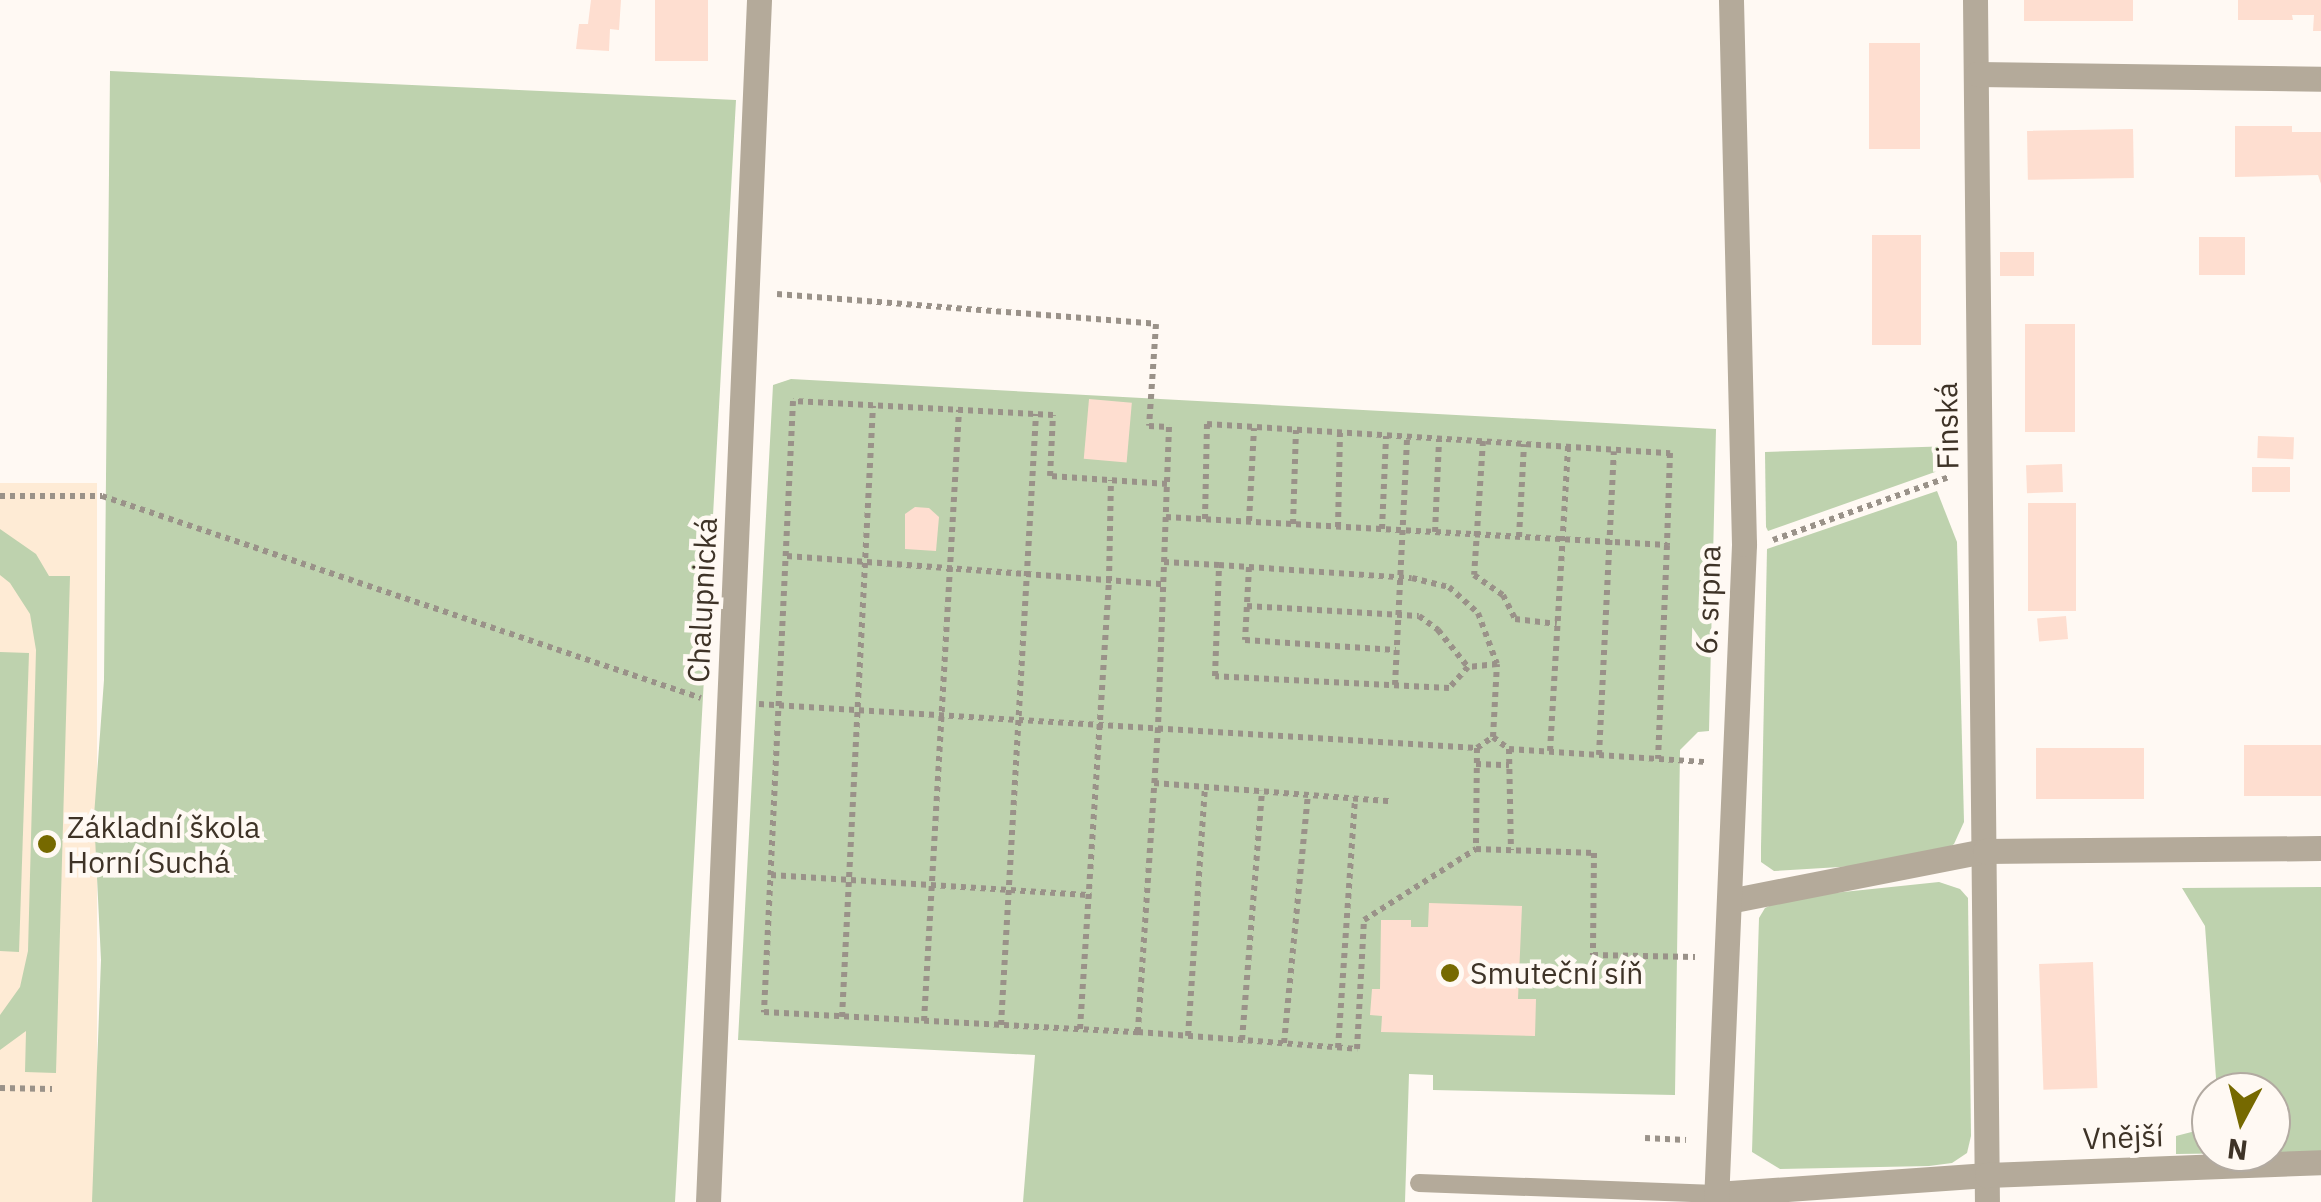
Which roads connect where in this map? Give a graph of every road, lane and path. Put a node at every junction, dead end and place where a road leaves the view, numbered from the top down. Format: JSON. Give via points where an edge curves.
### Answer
{"nodes":[{"id":1,"x":759,"y":0,"type":"edge"},
{"id":2,"x":1731,"y":0,"type":"edge"},
{"id":3,"x":1976,"y":0,"type":"edge"},
{"id":4,"x":1977,"y":74,"type":"junction"},
{"id":5,"x":2321,"y":79,"type":"edge"},
{"id":6,"x":748,"y":292,"type":"junction"},
{"id":7,"x":873,"y":406,"type":"junction"},
{"id":8,"x":958,"y":410,"type":"junction"},
{"id":9,"x":1036,"y":414,"type":"junction"},
{"id":10,"x":1254,"y":428,"type":"junction"},
{"id":11,"x":1296,"y":430,"type":"junction"},
{"id":12,"x":1340,"y":432,"type":"junction"},
{"id":13,"x":1386,"y":436,"type":"junction"},
{"id":14,"x":1407,"y":437,"type":"junction"},
{"id":15,"x":1439,"y":439,"type":"junction"},
{"id":16,"x":1483,"y":441,"type":"junction"},
{"id":17,"x":1524,"y":444,"type":"junction"},
{"id":18,"x":1568,"y":446,"type":"junction"},
{"id":19,"x":1614,"y":452,"type":"junction"},
{"id":20,"x":1980,"y":474,"type":"junction"},
{"id":21,"x":1112,"y":480,"type":"junction"},
{"id":22,"x":1167,"y":484,"type":"junction"},
{"id":23,"x":0,"y":496,"type":"edge"},
{"id":24,"x":1166,"y":517,"type":"junction"},
{"id":25,"x":1205,"y":519,"type":"junction"},
{"id":26,"x":1248,"y":522,"type":"junction"},
{"id":27,"x":1293,"y":524,"type":"junction"},
{"id":28,"x":1338,"y":526,"type":"junction"},
{"id":29,"x":1382,"y":529,"type":"junction"},
{"id":30,"x":1404,"y":530,"type":"junction"},
{"id":31,"x":1435,"y":532,"type":"junction"},
{"id":32,"x":1476,"y":535,"type":"junction"},
{"id":33,"x":1519,"y":537,"type":"junction"},
{"id":34,"x":1562,"y":539,"type":"junction"},
{"id":35,"x":1608,"y":542,"type":"junction"},
{"id":36,"x":1744,"y":544,"type":"junction"},
{"id":37,"x":1667,"y":545,"type":"junction"},
{"id":38,"x":787,"y":556,"type":"junction"},
{"id":39,"x":1164,"y":562,"type":"junction"},
{"id":40,"x":867,"y":563,"type":"junction"},
{"id":41,"x":1219,"y":565,"type":"junction"},
{"id":42,"x":1249,"y":567,"type":"junction"},
{"id":43,"x":950,"y":569,"type":"junction"},
{"id":44,"x":1027,"y":574,"type":"junction"},
{"id":45,"x":1399,"y":578,"type":"junction"},
{"id":46,"x":1109,"y":580,"type":"junction"},
{"id":47,"x":1163,"y":584,"type":"junction"},
{"id":48,"x":1247,"y":606,"type":"junction"},
{"id":49,"x":1398,"y":614,"type":"junction"},
{"id":50,"x":1557,"y":624,"type":"junction"},
{"id":51,"x":1396,"y":650,"type":"junction"},
{"id":52,"x":1497,"y":664,"type":"junction"},
{"id":53,"x":1468,"y":667,"type":"junction"},
{"id":54,"x":1395,"y":686,"type":"junction"},
{"id":55,"x":730,"y":705,"type":"junction"},
{"id":56,"x":780,"y":705,"type":"junction"},
{"id":57,"x":858,"y":710,"type":"junction"},
{"id":58,"x":942,"y":715,"type":"junction"},
{"id":59,"x":1018,"y":720,"type":"junction"},
{"id":60,"x":1098,"y":725,"type":"junction"},
{"id":61,"x":1158,"y":728,"type":"junction"},
{"id":62,"x":1493,"y":737,"type":"junction"},
{"id":63,"x":1477,"y":748,"type":"junction"},
{"id":64,"x":1508,"y":749,"type":"junction"},
{"id":65,"x":1550,"y":751,"type":"junction"},
{"id":66,"x":1599,"y":754,"type":"junction"},
{"id":67,"x":1658,"y":759,"type":"junction"},
{"id":68,"x":1476,"y":764,"type":"junction"},
{"id":69,"x":1733,"y":764,"type":"junction"},
{"id":70,"x":1509,"y":765,"type":"junction"},
{"id":71,"x":1154,"y":783,"type":"junction"},
{"id":72,"x":1204,"y":788,"type":"junction"},
{"id":73,"x":1262,"y":791,"type":"junction"},
{"id":74,"x":1308,"y":795,"type":"junction"},
{"id":75,"x":1355,"y":798,"type":"junction"},
{"id":76,"x":1390,"y":801,"type":"dead end"},
{"id":77,"x":2321,"y":848,"type":"edge"},
{"id":78,"x":1476,"y":849,"type":"junction"},
{"id":79,"x":1511,"y":850,"type":"junction"},
{"id":80,"x":1985,"y":851,"type":"junction"},
{"id":81,"x":771,"y":875,"type":"junction"},
{"id":82,"x":850,"y":880,"type":"junction"},
{"id":83,"x":932,"y":886,"type":"junction"},
{"id":84,"x":1008,"y":890,"type":"junction"},
{"id":85,"x":1091,"y":896,"type":"junction"},
{"id":86,"x":1729,"y":901,"type":"junction"},
{"id":87,"x":1726,"y":957,"type":"junction"},
{"id":88,"x":842,"y":1017,"type":"junction"},
{"id":89,"x":924,"y":1022,"type":"junction"},
{"id":90,"x":1001,"y":1026,"type":"junction"},
{"id":91,"x":1080,"y":1029,"type":"junction"},
{"id":92,"x":1138,"y":1032,"type":"junction"},
{"id":93,"x":1188,"y":1036,"type":"junction"},
{"id":94,"x":1242,"y":1040,"type":"junction"},
{"id":95,"x":1284,"y":1043,"type":"junction"},
{"id":96,"x":1338,"y":1048,"type":"junction"},
{"id":97,"x":0,"y":1088,"type":"edge"},
{"id":98,"x":52,"y":1089,"type":"dead end"},
{"id":99,"x":1645,"y":1138,"type":"dead end"},
{"id":100,"x":1697,"y":1140,"type":"dead end"},
{"id":101,"x":2321,"y":1162,"type":"edge"},
{"id":102,"x":1987,"y":1175,"type":"junction"},
{"id":103,"x":1419,"y":1182,"type":"dead end"},
{"id":104,"x":1716,"y":1198,"type":"edge"},
{"id":105,"x":708,"y":1202,"type":"edge"},
{"id":106,"x":1987,"y":1202,"type":"edge"}],
"edges":[{"from":1,"to":6,"type":"street","name":"Chalupnická"},
{"from":2,"to":36,"type":"street","name":"6. srpna"},
{"from":3,"to":4,"type":"street","name":"Finská"},
{"from":4,"to":5,"type":"street"},
{"from":4,"to":20,"type":"street","name":"Finská"},
{"from":6,"to":22,"type":"path","via":[[1156,324],[1149,426],[1169,427]]},
{"from":6,"to":55,"type":"street","name":"Chalupnická"},
{"from":7,"to":8,"type":"path"},
{"from":7,"to":38,"type":"path","via":[[794,402]]},
{"from":7,"to":40,"type":"path"},
{"from":8,"to":9,"type":"path"},
{"from":8,"to":43,"type":"path"},
{"from":9,"to":21,"type":"path","via":[[1053,415],[1050,476]]},
{"from":9,"to":44,"type":"path"},
{"from":10,"to":11,"type":"path"},
{"from":10,"to":25,"type":"path","via":[[1207,424]]},
{"from":10,"to":26,"type":"path"},
{"from":11,"to":12,"type":"path"},
{"from":11,"to":27,"type":"path"},
{"from":12,"to":13,"type":"path"},
{"from":12,"to":28,"type":"path"},
{"from":13,"to":14,"type":"path"},
{"from":13,"to":29,"type":"path"},
{"from":14,"to":15,"type":"path"},
{"from":14,"to":30,"type":"path"},
{"from":15,"to":16,"type":"path"},
{"from":15,"to":31,"type":"path"},
{"from":16,"to":17,"type":"path"},
{"from":16,"to":32,"type":"path"},
{"from":17,"to":18,"type":"path"},
{"from":17,"to":33,"type":"path"},
{"from":18,"to":19,"type":"path"},
{"from":18,"to":34,"type":"path"},
{"from":19,"to":35,"type":"path"},
{"from":19,"to":37,"type":"path","via":[[1670,453]]},
{"from":20,"to":36,"type":"path","via":[[1948,478],[1769,542]]},
{"from":20,"to":80,"type":"street","name":"Finská"},
{"from":21,"to":22,"type":"path"},
{"from":21,"to":46,"type":"path"},
{"from":22,"to":24,"type":"path"},
{"from":23,"to":55,"type":"path","via":[[102,496]]},
{"from":24,"to":25,"type":"path"},
{"from":24,"to":39,"type":"path"},
{"from":25,"to":26,"type":"path"},
{"from":26,"to":27,"type":"path"},
{"from":27,"to":28,"type":"path"},
{"from":28,"to":29,"type":"path"},
{"from":29,"to":30,"type":"path"},
{"from":30,"to":31,"type":"path"},
{"from":30,"to":45,"type":"path"},
{"from":31,"to":32,"type":"path"},
{"from":32,"to":33,"type":"path"},
{"from":32,"to":50,"type":"path","via":[[1474,575],[1503,595],[1515,619]]},
{"from":33,"to":34,"type":"path"},
{"from":34,"to":35,"type":"path"},
{"from":34,"to":50,"type":"path"},
{"from":35,"to":37,"type":"path"},
{"from":35,"to":66,"type":"path"},
{"from":36,"to":69,"type":"street","name":"6. srpna"},
{"from":37,"to":67,"type":"path"},
{"from":38,"to":40,"type":"path"},
{"from":38,"to":56,"type":"path"},
{"from":39,"to":41,"type":"path"},
{"from":39,"to":47,"type":"path"},
{"from":40,"to":43,"type":"path"},
{"from":40,"to":57,"type":"path"},
{"from":41,"to":42,"type":"path"},
{"from":41,"to":54,"type":"path","via":[[1215,676]]},
{"from":42,"to":45,"type":"path"},
{"from":42,"to":48,"type":"path"},
{"from":43,"to":44,"type":"path"},
{"from":43,"to":58,"type":"path"},
{"from":44,"to":46,"type":"path"},
{"from":44,"to":59,"type":"path"},
{"from":45,"to":49,"type":"path"},
{"from":45,"to":52,"type":"path","via":[[1448,587],[1478,613]]},
{"from":46,"to":47,"type":"path"},
{"from":46,"to":60,"type":"path"},
{"from":47,"to":61,"type":"path"},
{"from":48,"to":49,"type":"path"},
{"from":48,"to":51,"type":"path","via":[[1246,640]]},
{"from":49,"to":51,"type":"path"},
{"from":49,"to":53,"type":"path","via":[[1418,616],[1438,630]]},
{"from":50,"to":65,"type":"path"},
{"from":51,"to":54,"type":"path"},
{"from":52,"to":53,"type":"path"},
{"from":52,"to":62,"type":"path"},
{"from":53,"to":54,"type":"path","via":[[1449,688]]},
{"from":55,"to":56,"type":"path"},
{"from":55,"to":105,"type":"street","name":"Chalupnická"},
{"from":56,"to":57,"type":"path"},
{"from":56,"to":81,"type":"path"},
{"from":57,"to":58,"type":"path"},
{"from":57,"to":82,"type":"path"},
{"from":58,"to":59,"type":"path"},
{"from":58,"to":83,"type":"path"},
{"from":59,"to":60,"type":"path"},
{"from":59,"to":84,"type":"path"},
{"from":60,"to":61,"type":"path"},
{"from":60,"to":85,"type":"path"},
{"from":61,"to":63,"type":"path"},
{"from":61,"to":71,"type":"path"},
{"from":62,"to":63,"type":"path"},
{"from":62,"to":64,"type":"path"},
{"from":63,"to":68,"type":"path"},
{"from":64,"to":65,"type":"path"},
{"from":64,"to":70,"type":"path"},
{"from":65,"to":66,"type":"path"},
{"from":66,"to":67,"type":"path"},
{"from":67,"to":69,"type":"path"},
{"from":68,"to":70,"type":"path"},
{"from":68,"to":78,"type":"path"},
{"from":69,"to":86,"type":"street","name":"6. srpna"},
{"from":70,"to":79,"type":"path"},
{"from":71,"to":72,"type":"path"},
{"from":71,"to":92,"type":"path"},
{"from":72,"to":73,"type":"path"},
{"from":72,"to":93,"type":"path"},
{"from":73,"to":74,"type":"path"},
{"from":73,"to":94,"type":"path"},
{"from":74,"to":75,"type":"path"},
{"from":74,"to":95,"type":"path"},
{"from":75,"to":76,"type":"path"},
{"from":75,"to":96,"type":"path"},
{"from":77,"to":80,"type":"street"},
{"from":78,"to":79,"type":"path"},
{"from":78,"to":96,"type":"path","via":[[1364,920],[1357,1050]]},
{"from":79,"to":87,"type":"path","via":[[1594,853],[1593,955]]},
{"from":80,"to":86,"type":"street"},
{"from":80,"to":102,"type":"street"},
{"from":81,"to":82,"type":"path"},
{"from":81,"to":88,"type":"path","via":[[764,1012]]},
{"from":82,"to":83,"type":"path"},
{"from":82,"to":88,"type":"path"},
{"from":83,"to":84,"type":"path"},
{"from":83,"to":89,"type":"path"},
{"from":84,"to":85,"type":"path"},
{"from":84,"to":90,"type":"path"},
{"from":85,"to":91,"type":"path"},
{"from":86,"to":87,"type":"street","name":"6. srpna"},
{"from":87,"to":104,"type":"street","name":"6. srpna"},
{"from":88,"to":89,"type":"path"},
{"from":89,"to":90,"type":"path"},
{"from":90,"to":91,"type":"path"},
{"from":91,"to":92,"type":"path"},
{"from":92,"to":93,"type":"path"},
{"from":93,"to":94,"type":"path"},
{"from":94,"to":95,"type":"path"},
{"from":95,"to":96,"type":"path"},
{"from":97,"to":98,"type":"path"},
{"from":99,"to":100,"type":"path"},
{"from":101,"to":102,"type":"street","name":"Vnější"},
{"from":102,"to":104,"type":"street","name":"Vnější"},
{"from":102,"to":106,"type":"street"},
{"from":103,"to":104,"type":"lane"}]}
